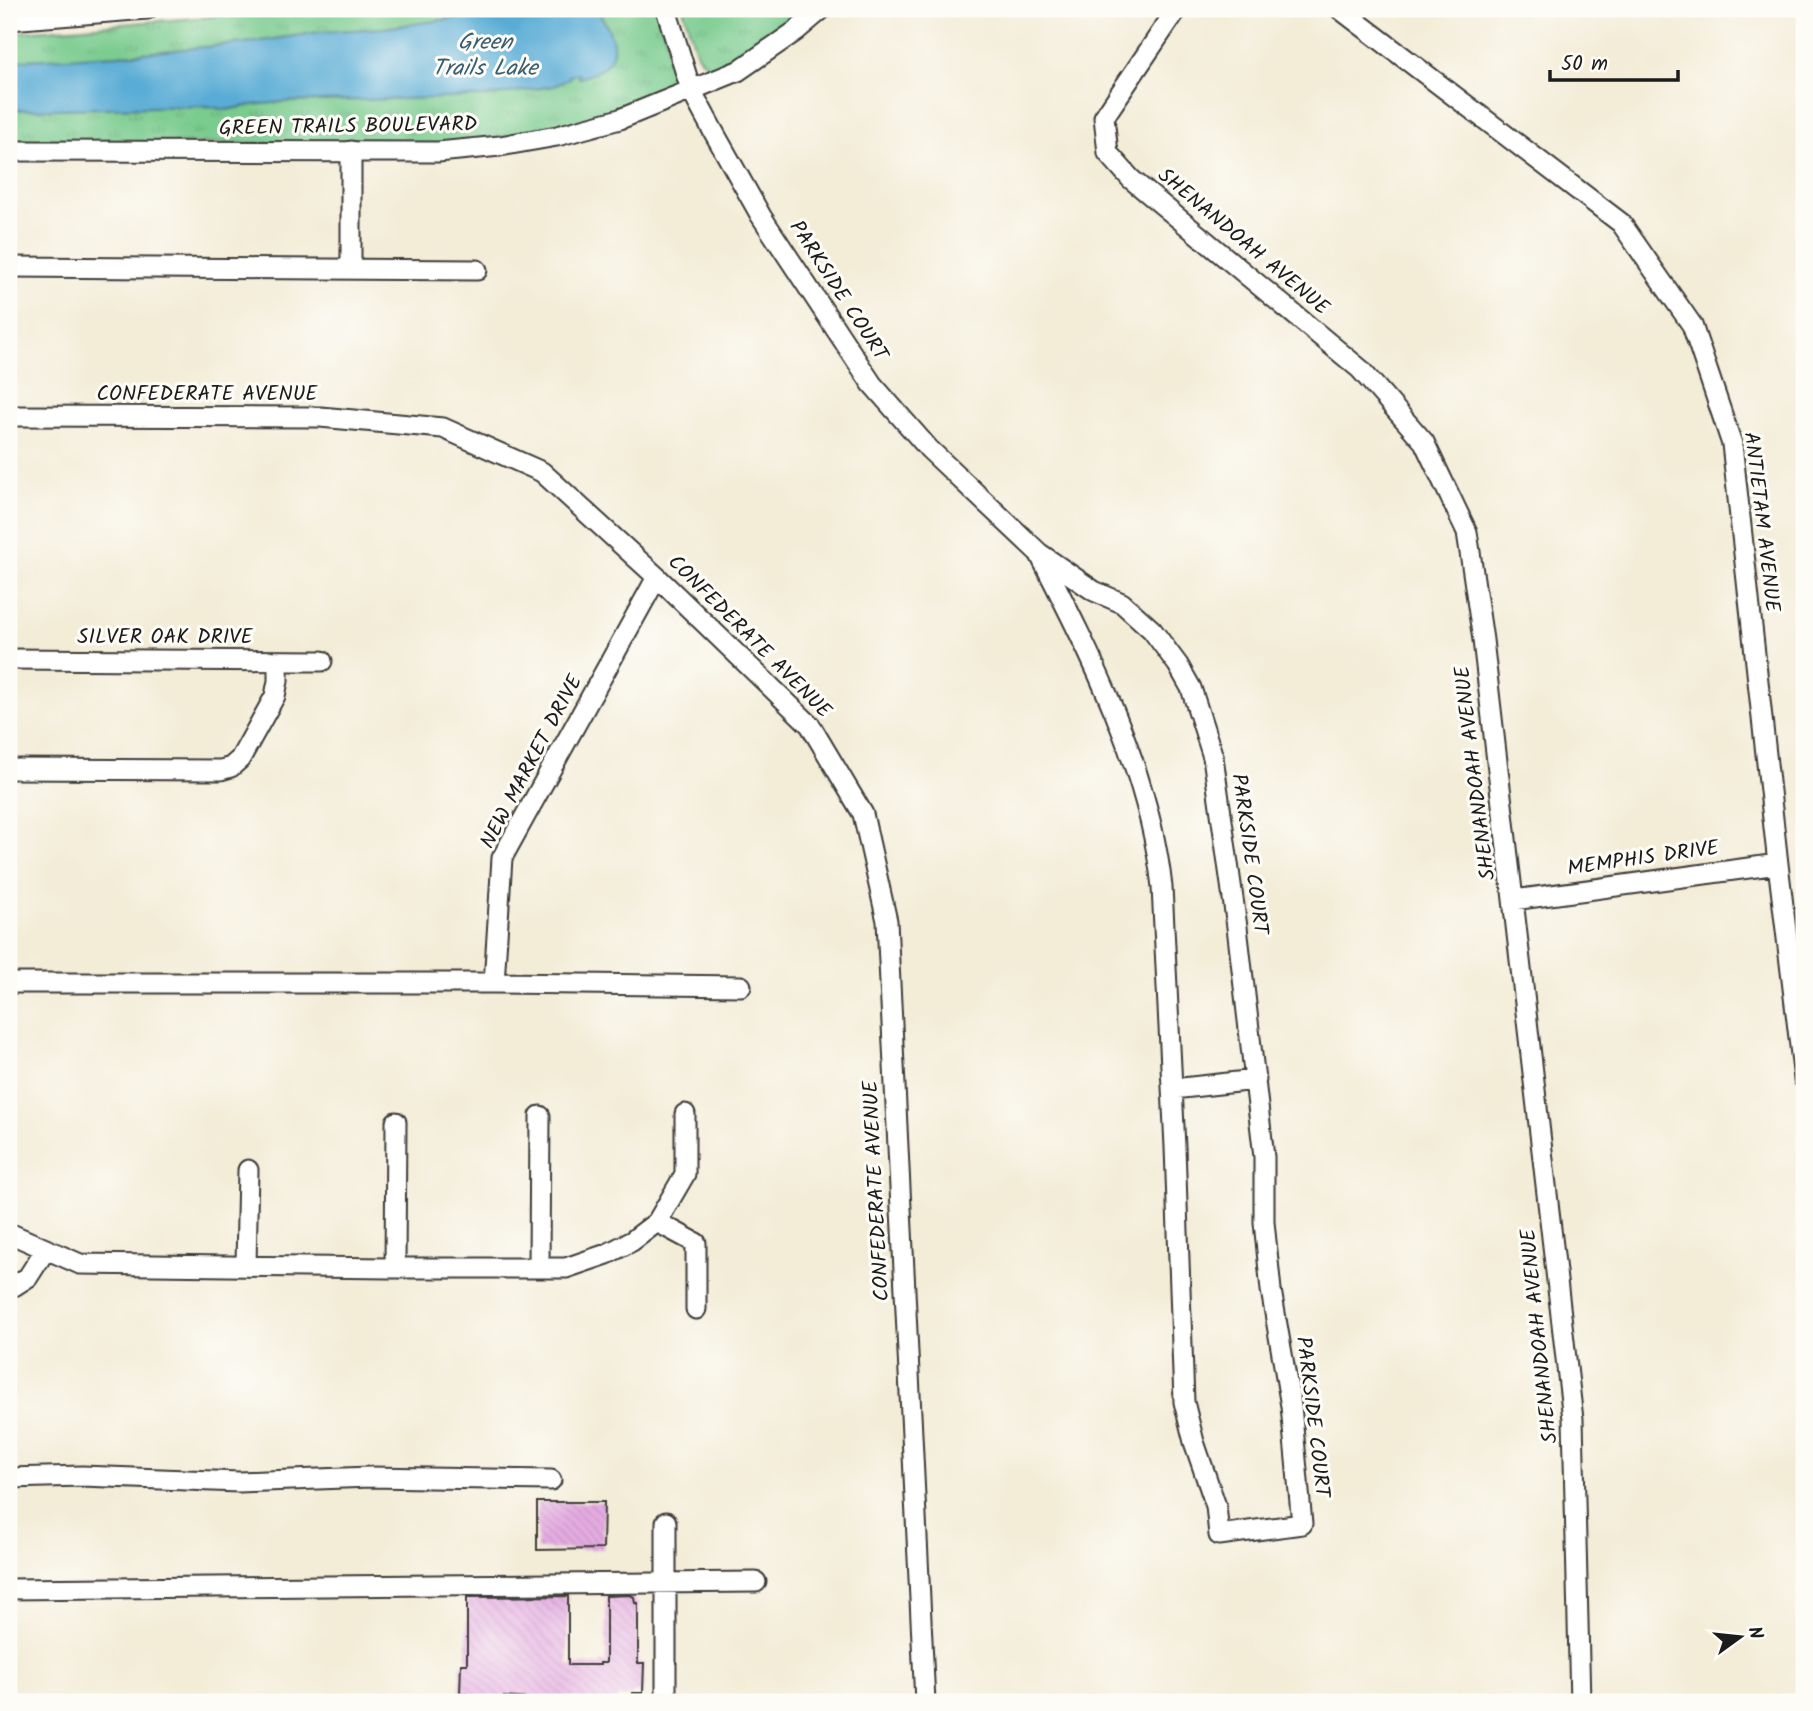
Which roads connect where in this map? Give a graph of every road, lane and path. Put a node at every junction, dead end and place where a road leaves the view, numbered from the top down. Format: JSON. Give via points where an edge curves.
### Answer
{"nodes":[{"id":1,"x":146,"y":9,"type":"edge"},
{"id":2,"x":666,"y":9,"type":"edge"},
{"id":3,"x":822,"y":9,"type":"edge"},
{"id":4,"x":1177,"y":9,"type":"edge"},
{"id":5,"x":1340,"y":9,"type":"edge"},
{"id":6,"x":9,"y":20,"type":"edge"},
{"id":7,"x":691,"y":90,"type":"junction"},
{"id":8,"x":9,"y":151,"type":"edge"},
{"id":9,"x":351,"y":151,"type":"junction"},
{"id":10,"x":9,"y":267,"type":"edge"},
{"id":11,"x":351,"y":269,"type":"junction"},
{"id":12,"x":477,"y":270,"type":"dead end"},
{"id":13,"x":9,"y":415,"type":"edge"},
{"id":14,"x":1039,"y":553,"type":"junction"},
{"id":15,"x":657,"y":577,"type":"junction"},
{"id":16,"x":9,"y":659,"type":"edge"},
{"id":17,"x":278,"y":661,"type":"junction"},
{"id":18,"x":322,"y":661,"type":"dead end"},
{"id":19,"x":9,"y":769,"type":"edge"},
{"id":20,"x":1778,"y":864,"type":"junction"},
{"id":21,"x":1514,"y":900,"type":"junction"},
{"id":22,"x":9,"y":983,"type":"edge"},
{"id":23,"x":494,"y":983,"type":"junction"},
{"id":24,"x":741,"y":986,"type":"dead end"},
{"id":25,"x":1804,"y":1079,"type":"edge"},
{"id":26,"x":1256,"y":1080,"type":"junction"},
{"id":27,"x":1173,"y":1089,"type":"junction"},
{"id":28,"x":685,"y":1114,"type":"dead end"},
{"id":29,"x":540,"y":1116,"type":"dead end"},
{"id":30,"x":397,"y":1122,"type":"dead end"},
{"id":31,"x":248,"y":1170,"type":"dead end"},
{"id":32,"x":657,"y":1222,"type":"junction"},
{"id":33,"x":9,"y":1233,"type":"edge"},
{"id":34,"x":46,"y":1249,"type":"junction"},
{"id":35,"x":246,"y":1265,"type":"junction"},
{"id":36,"x":395,"y":1268,"type":"junction"},
{"id":37,"x":539,"y":1268,"type":"junction"},
{"id":38,"x":9,"y":1286,"type":"edge"},
{"id":39,"x":696,"y":1309,"type":"dead end"},
{"id":40,"x":9,"y":1478,"type":"edge"},
{"id":41,"x":551,"y":1479,"type":"dead end"},
{"id":42,"x":666,"y":1522,"type":"dead end"},
{"id":43,"x":756,"y":1582,"type":"dead end"},
{"id":44,"x":666,"y":1583,"type":"junction"},
{"id":45,"x":9,"y":1589,"type":"edge"},
{"id":46,"x":666,"y":1702,"type":"edge"},
{"id":47,"x":925,"y":1702,"type":"edge"},
{"id":48,"x":1580,"y":1702,"type":"edge"}],
"edges":[{"from":1,"to":6,"type":"street"},
{"from":2,"to":7,"type":"street","name":"PARKSIDE COURT"},
{"from":3,"to":7,"type":"street","name":"GREEN TRAILS BOULEVARD","via":[[738,71]]},
{"from":4,"to":21,"type":"street","name":"SHENANDOAH AVENUE","via":[[1104,117],[1108,153],[1131,179],[1360,369],[1424,442],[1467,532]]},
{"from":5,"to":20,"type":"street","name":"ANTIETAM AVENUE","via":[[1621,223],[1692,325],[1732,444]]},
{"from":7,"to":9,"type":"street","name":"GREEN TRAILS BOULEVARD","via":[[620,119],[558,136],[438,152]]},
{"from":7,"to":14,"type":"street","name":"PARKSIDE COURT","via":[[761,216],[872,384],[929,449]]},
{"from":8,"to":9,"type":"street","name":"GREEN TRAILS BOULEVARD"},
{"from":9,"to":11,"type":"street"},
{"from":10,"to":11,"type":"street"},
{"from":11,"to":12,"type":"street"},
{"from":13,"to":15,"type":"street","name":"CONFEDERATE AVENUE","via":[[320,417],[443,428],[542,472]]},
{"from":14,"to":26,"type":"street","name":"PARKSIDE COURT","via":[[1094,591],[1122,603],[1152,630],[1191,688],[1213,757]]},
{"from":14,"to":27,"type":"street","name":"PARKSIDE COURT","via":[[1113,712],[1150,816],[1162,887]]},
{"from":15,"to":23,"type":"street","name":"NEW MARKET DRIVE","via":[[502,858]]},
{"from":15,"to":47,"type":"street","name":"CONFEDERATE AVENUE","via":[[810,725],[863,814],[887,921]]},
{"from":16,"to":17,"type":"street","name":"SILVER OAK DRIVE"},
{"from":17,"to":18,"type":"street","name":"SILVER OAK DRIVE"},
{"from":17,"to":19,"type":"street","via":[[275,696],[231,767]]},
{"from":20,"to":21,"type":"street","name":"MEMPHIS DRIVE"},
{"from":20,"to":25,"type":"street","name":"ANTIETAM AVENUE"},
{"from":21,"to":48,"type":"street","name":"SHENANDOAH AVENUE","via":[[1573,1419]]},
{"from":22,"to":23,"type":"street"},
{"from":23,"to":24,"type":"street"},
{"from":26,"to":27,"type":"street"},
{"from":26,"to":27,"type":"street","name":"PARKSIDE COURT","via":[[1271,1290],[1291,1406],[1302,1524],[1219,1535],[1216,1506],[1184,1402]]},
{"from":28,"to":32,"type":"street","via":[[685,1174]]},
{"from":29,"to":37,"type":"street"},
{"from":30,"to":36,"type":"street"},
{"from":31,"to":35,"type":"street"},
{"from":32,"to":37,"type":"street","via":[[607,1254],[566,1268]]},
{"from":32,"to":39,"type":"street","via":[[696,1243]]},
{"from":33,"to":34,"type":"street"},
{"from":34,"to":35,"type":"street","via":[[80,1264]]},
{"from":34,"to":38,"type":"street","via":[[28,1277]]},
{"from":35,"to":36,"type":"street"},
{"from":36,"to":37,"type":"street"},
{"from":40,"to":41,"type":"street","via":[[239,1482],[370,1477]]},
{"from":42,"to":44,"type":"street"},
{"from":43,"to":44,"type":"street"},
{"from":44,"to":45,"type":"street"},
{"from":44,"to":46,"type":"street"}]}
